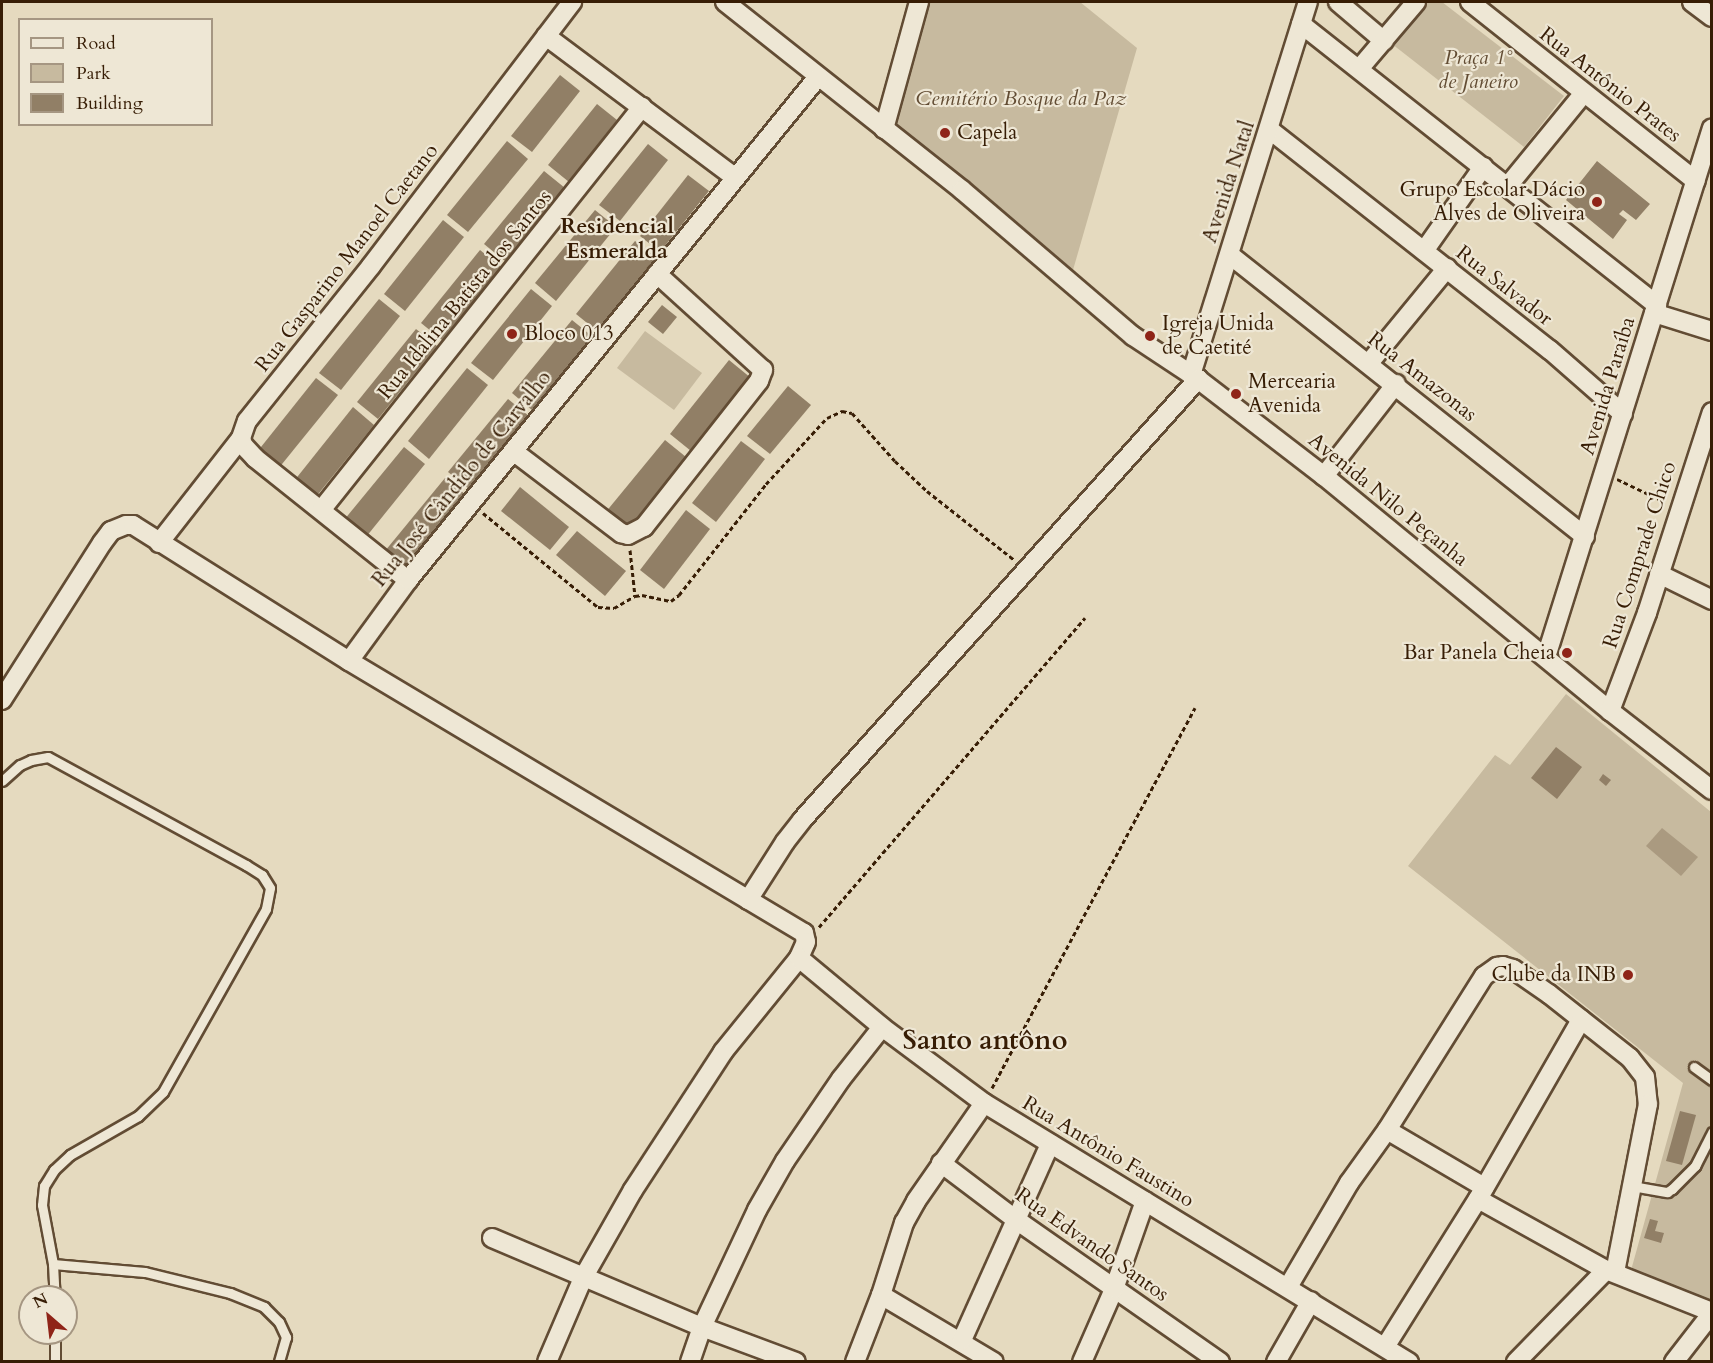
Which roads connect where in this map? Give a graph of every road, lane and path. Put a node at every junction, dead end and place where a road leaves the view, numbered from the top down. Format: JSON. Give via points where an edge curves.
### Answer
{"nodes":[{"id":1,"x":573,"y":2,"type":"edge"},
{"id":2,"x":725,"y":2,"type":"edge"},
{"id":3,"x":919,"y":2,"type":"edge"},
{"id":4,"x":1308,"y":2,"type":"edge"},
{"id":5,"x":1338,"y":2,"type":"edge"},
{"id":6,"x":1416,"y":2,"type":"edge"},
{"id":7,"x":1470,"y":2,"type":"edge"},
{"id":8,"x":1692,"y":2,"type":"edge"},
{"id":9,"x":1712,"y":17,"type":"edge"},
{"id":10,"x":1301,"y":24,"type":"junction"},
{"id":11,"x":546,"y":36,"type":"junction"},
{"id":12,"x":1384,"y":41,"type":"junction"},
{"id":13,"x":1359,"y":69,"type":"junction"},
{"id":14,"x":818,"y":77,"type":"junction"},
{"id":15,"x":1583,"y":94,"type":"junction"},
{"id":16,"x":642,"y":107,"type":"junction"},
{"id":17,"x":1712,"y":128,"type":"edge"},
{"id":18,"x":884,"y":129,"type":"junction"},
{"id":19,"x":1269,"y":130,"type":"junction"},
{"id":20,"x":1483,"y":167,"type":"junction"},
{"id":21,"x":736,"y":178,"type":"junction"},
{"id":22,"x":1696,"y":181,"type":"junction"},
{"id":23,"x":1507,"y":187,"type":"junction"},
{"id":24,"x":1424,"y":251,"type":"junction"},
{"id":25,"x":1230,"y":255,"type":"junction"},
{"id":26,"x":1447,"y":268,"type":"junction"},
{"id":27,"x":657,"y":274,"type":"junction"},
{"id":28,"x":1655,"y":309,"type":"junction"},
{"id":29,"x":1712,"y":331,"type":"edge"},
{"id":30,"x":1369,"y":363,"type":"junction"},
{"id":31,"x":1194,"y":377,"type":"junction"},
{"id":32,"x":1396,"y":384,"type":"junction"},
{"id":33,"x":1712,"y":412,"type":"edge"},
{"id":34,"x":1623,"y":414,"type":"junction"},
{"id":35,"x":242,"y":438,"type":"junction"},
{"id":36,"x":513,"y":451,"type":"junction"},
{"id":37,"x":1605,"y":473,"type":"junction"},
{"id":38,"x":1324,"y":476,"type":"junction"},
{"id":39,"x":471,"y":503,"type":"junction"},
{"id":40,"x":322,"y":509,"type":"junction"},
{"id":41,"x":1680,"y":509,"type":"junction"},
{"id":42,"x":628,"y":535,"type":"junction"},
{"id":43,"x":1585,"y":536,"type":"junction"},
{"id":44,"x":159,"y":543,"type":"junction"},
{"id":45,"x":1026,"y":570,"type":"junction"},
{"id":46,"x":1659,"y":574,"type":"junction"},
{"id":47,"x":408,"y":580,"type":"junction"},
{"id":48,"x":635,"y":596,"type":"junction"},
{"id":49,"x":1712,"y":600,"type":"edge"},
{"id":50,"x":1085,"y":618,"type":"dead end"},
{"id":51,"x":1546,"y":657,"type":"junction"},
{"id":52,"x":349,"y":661,"type":"junction"},
{"id":53,"x":2,"y":700,"type":"edge"},
{"id":54,"x":1195,"y":708,"type":"dead end"},
{"id":55,"x":1610,"y":711,"type":"junction"},
{"id":56,"x":2,"y":781,"type":"edge"},
{"id":57,"x":1712,"y":790,"type":"edge"},
{"id":58,"x":748,"y":900,"type":"junction"},
{"id":59,"x":803,"y":950,"type":"junction"},
{"id":60,"x":1581,"y":1020,"type":"junction"},
{"id":61,"x":882,"y":1027,"type":"junction"},
{"id":62,"x":1694,"y":1067,"type":"dead end"},
{"id":63,"x":1712,"y":1080,"type":"edge"},
{"id":64,"x":984,"y":1103,"type":"junction"},
{"id":65,"x":1387,"y":1130,"type":"junction"},
{"id":66,"x":1712,"y":1132,"type":"edge"},
{"id":67,"x":1050,"y":1144,"type":"junction"},
{"id":68,"x":941,"y":1163,"type":"junction"},
{"id":69,"x":1632,"y":1186,"type":"junction"},
{"id":70,"x":1481,"y":1193,"type":"junction"},
{"id":71,"x":1145,"y":1201,"type":"junction"},
{"id":72,"x":1015,"y":1220,"type":"junction"},
{"id":73,"x":492,"y":1238,"type":"dead end"},
{"id":74,"x":53,"y":1264,"type":"junction"},
{"id":75,"x":1611,"y":1271,"type":"junction"},
{"id":76,"x":583,"y":1278,"type":"junction"},
{"id":77,"x":54,"y":1285,"type":"edge"},
{"id":78,"x":1288,"y":1287,"type":"junction"},
{"id":79,"x":1114,"y":1289,"type":"junction"},
{"id":80,"x":881,"y":1295,"type":"junction"},
{"id":81,"x":1311,"y":1301,"type":"junction"},
{"id":82,"x":1712,"y":1312,"type":"edge"},
{"id":83,"x":702,"y":1327,"type":"junction"},
{"id":84,"x":962,"y":1340,"type":"junction"},
{"id":85,"x":55,"y":1345,"type":"edge"},
{"id":86,"x":1385,"y":1347,"type":"junction"},
{"id":87,"x":851,"y":1359,"type":"edge"},
{"id":88,"x":55,"y":1362,"type":"edge"},
{"id":89,"x":279,"y":1362,"type":"edge"},
{"id":90,"x":547,"y":1362,"type":"edge"},
{"id":91,"x":690,"y":1362,"type":"edge"},
{"id":92,"x":796,"y":1362,"type":"edge"},
{"id":93,"x":994,"y":1362,"type":"edge"},
{"id":94,"x":1082,"y":1362,"type":"edge"},
{"id":95,"x":1220,"y":1362,"type":"edge"},
{"id":96,"x":1276,"y":1362,"type":"edge"},
{"id":97,"x":1409,"y":1362,"type":"edge"},
{"id":98,"x":1516,"y":1362,"type":"edge"},
{"id":99,"x":1674,"y":1362,"type":"edge"}],
"edges":[{"from":1,"to":11,"type":"street","name":"Rua Gasparino Manoel Caetano"},
{"from":2,"to":14,"type":"street","name":"Avenida Nilo Peçanha"},
{"from":3,"to":18,"type":"street"},
{"from":4,"to":10,"type":"street","name":"Avenida Natal"},
{"from":5,"to":12,"type":"street"},
{"from":6,"to":12,"type":"street"},
{"from":7,"to":15,"type":"street","name":"Rua Antônio Prates"},
{"from":8,"to":9,"type":"street"},
{"from":10,"to":13,"type":"street"},
{"from":10,"to":19,"type":"street","name":"Avenida Natal"},
{"from":11,"to":16,"type":"street"},
{"from":11,"to":35,"type":"street","name":"Rua Gasparino Manoel Caetano","via":[[247,421]]},
{"from":12,"to":13,"type":"street"},
{"from":13,"to":20,"type":"street"},
{"from":14,"to":18,"type":"street","name":"Avenida Nilo Peçanha"},
{"from":14,"to":21,"type":"street","name":"Rua José Cândido de Carvalho"},
{"from":15,"to":22,"type":"street","name":"Rua Antônio Prates"},
{"from":15,"to":23,"type":"street"},
{"from":16,"to":21,"type":"street"},
{"from":16,"to":40,"type":"street","name":"Rua Idalina Batista dos Santos"},
{"from":17,"to":22,"type":"street","name":"Avenida Paraíba"},
{"from":18,"to":31,"type":"street","name":"Avenida Nilo Peçanha","via":[[962,190],[1132,336]]},
{"from":19,"to":24,"type":"street","name":"Rua Salvador"},
{"from":19,"to":25,"type":"street","name":"Avenida Natal"},
{"from":20,"to":23,"type":"street"},
{"from":20,"to":24,"type":"street"},
{"from":21,"to":27,"type":"street","name":"Rua José Cândido de Carvalho"},
{"from":22,"to":28,"type":"street","name":"Avenida Paraíba"},
{"from":23,"to":28,"type":"street"},
{"from":24,"to":26,"type":"street","name":"Rua Salvador"},
{"from":25,"to":30,"type":"street","name":"Rua Amazonas"},
{"from":25,"to":31,"type":"street","name":"Avenida Natal"},
{"from":26,"to":30,"type":"street"},
{"from":26,"to":34,"type":"street","name":"Rua Salvador"},
{"from":27,"to":36,"type":"street","name":"Rua José Cândido de Carvalho"},
{"from":27,"to":42,"type":"street","via":[[761,366],[763,375],[644,527]]},
{"from":28,"to":29,"type":"street"},
{"from":28,"to":34,"type":"street","name":"Avenida Paraíba"},
{"from":30,"to":32,"type":"street","name":"Rua Amazonas"},
{"from":31,"to":38,"type":"street","name":"Avenida Nilo Peçanha"},
{"from":31,"to":45,"type":"street"},
{"from":32,"to":38,"type":"street"},
{"from":32,"to":43,"type":"street","name":"Rua Amazonas"},
{"from":33,"to":41,"type":"street","name":"Rua Comprade Chico"},
{"from":34,"to":37,"type":"street","name":"Avenida Paraíba"},
{"from":35,"to":40,"type":"street","via":[[255,458]]},
{"from":35,"to":44,"type":"street","name":"Rua Gasparino Manoel Caetano"},
{"from":36,"to":39,"type":"street","name":"Rua José Cândido de Carvalho"},
{"from":36,"to":42,"type":"street"},
{"from":37,"to":41,"type":"path"},
{"from":37,"to":43,"type":"street","name":"Avenida Paraíba"},
{"from":38,"to":51,"type":"street","name":"Avenida Nilo Peçanha"},
{"from":39,"to":47,"type":"street","name":"Rua José Cândido de Carvalho"},
{"from":39,"to":48,"type":"path","via":[[598,608],[614,609]]},
{"from":40,"to":47,"type":"street"},
{"from":41,"to":46,"type":"street","name":"Rua Comprade Chico"},
{"from":42,"to":48,"type":"path"},
{"from":43,"to":51,"type":"street","name":"Avenida Paraíba"},
{"from":44,"to":52,"type":"street","name":"Rua Antônio Faustino"},
{"from":44,"to":53,"type":"street","name":"Rua Antônio Faustino","via":[[133,525],[111,531]]},
{"from":45,"to":48,"type":"path","via":[[927,491],[852,413],[842,411],[827,418],[766,484],[678,597],[667,601]]},
{"from":45,"to":58,"type":"street","via":[[802,820]]},
{"from":46,"to":49,"type":"street"},
{"from":46,"to":55,"type":"street","name":"Rua Comprade Chico"},
{"from":47,"to":52,"type":"street","name":"Rua José Cândido de Carvalho"},
{"from":50,"to":59,"type":"path"},
{"from":51,"to":55,"type":"street","name":"Avenida Nilo Peçanha"},
{"from":52,"to":58,"type":"street","name":"Rua Antônio Faustino"},
{"from":54,"to":64,"type":"path"},
{"from":55,"to":57,"type":"street","name":"Avenida Nilo Peçanha"},
{"from":56,"to":74,"type":"lane","via":[[20,765],[48,758],[246,865],[262,875],[270,888],[266,909],[163,1092],[138,1116],[70,1155],[44,1186],[42,1205]]},
{"from":58,"to":59,"type":"street","name":"Rua Antônio Faustino","via":[[802,932]]},
{"from":59,"to":61,"type":"street","name":"Rua Antônio Faustino"},
{"from":59,"to":76,"type":"street","via":[[723,1052],[633,1190]]},
{"from":60,"to":65,"type":"street","via":[[1513,969],[1497,967],[1484,976]]},
{"from":60,"to":69,"type":"street","via":[[1638,1065],[1648,1088]]},
{"from":60,"to":70,"type":"street"},
{"from":61,"to":64,"type":"street","name":"Rua Antônio Faustino"},
{"from":61,"to":83,"type":"street","via":[[785,1161],[757,1210]]},
{"from":62,"to":63,"type":"lane"},
{"from":64,"to":67,"type":"street","name":"Rua Antônio Faustino"},
{"from":64,"to":68,"type":"street"},
{"from":65,"to":70,"type":"street"},
{"from":65,"to":78,"type":"street","via":[[1349,1184]]},
{"from":66,"to":69,"type":"lane","via":[[1695,1166],[1672,1190]]},
{"from":67,"to":71,"type":"street","name":"Rua Antônio Faustino"},
{"from":67,"to":72,"type":"street"},
{"from":68,"to":72,"type":"street","name":"Rua Edvando Santos"},
{"from":68,"to":80,"type":"street","via":[[904,1223]]},
{"from":69,"to":75,"type":"street"},
{"from":70,"to":75,"type":"street"},
{"from":70,"to":86,"type":"street"},
{"from":71,"to":78,"type":"street","name":"Rua Antônio Faustino"},
{"from":71,"to":79,"type":"street"},
{"from":72,"to":79,"type":"street","name":"Rua Edvando Santos"},
{"from":72,"to":84,"type":"street"},
{"from":73,"to":76,"type":"street"},
{"from":74,"to":77,"type":"lane"},
{"from":74,"to":89,"type":"lane","via":[[145,1272],[230,1293],[264,1307],[279,1322],[286,1337]]},
{"from":75,"to":82,"type":"street"},
{"from":75,"to":98,"type":"street"},
{"from":76,"to":83,"type":"street"},
{"from":76,"to":90,"type":"street"},
{"from":78,"to":81,"type":"street","name":"Rua Antônio Faustino"},
{"from":79,"to":94,"type":"street"},
{"from":79,"to":95,"type":"street","name":"Rua Edvando Santos"},
{"from":80,"to":84,"type":"street"},
{"from":80,"to":87,"type":"street"},
{"from":81,"to":86,"type":"street","name":"Rua Antônio Faustino"},
{"from":81,"to":96,"type":"street"},
{"from":82,"to":99,"type":"street"},
{"from":83,"to":91,"type":"street"},
{"from":83,"to":92,"type":"street"},
{"from":84,"to":93,"type":"street"},
{"from":85,"to":88,"type":"lane"},
{"from":86,"to":97,"type":"street","name":"Rua Antônio Faustino"}]}
